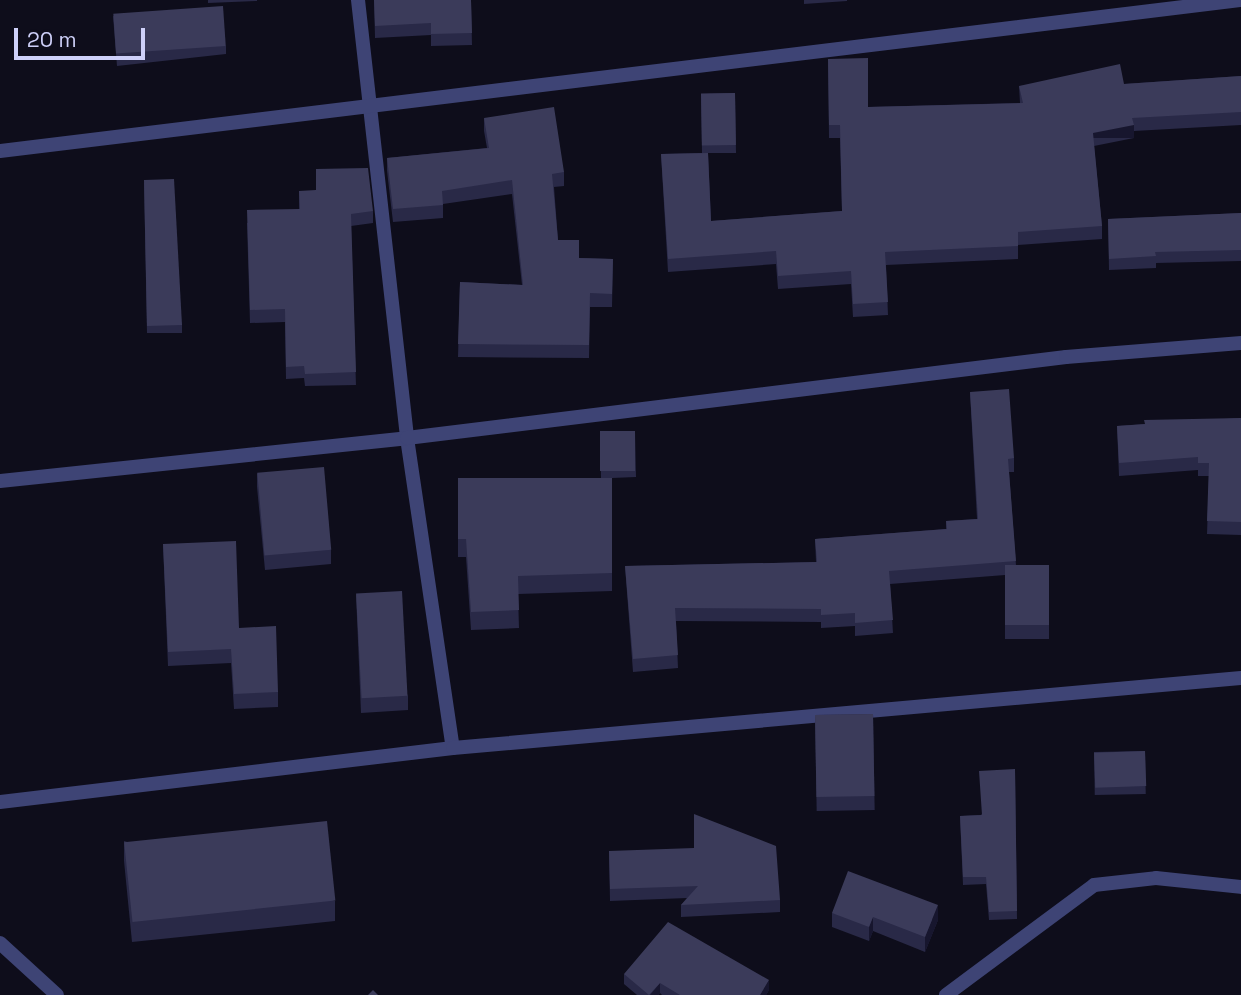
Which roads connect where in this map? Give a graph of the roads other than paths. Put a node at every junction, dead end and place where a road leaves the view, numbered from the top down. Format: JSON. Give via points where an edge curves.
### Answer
{"nodes":[{"id":1,"x":358,"y":0,"type":"edge"},
{"id":2,"x":1240,"y":0,"type":"edge"},
{"id":3,"x":369,"y":108,"type":"junction"},
{"id":4,"x":0,"y":151,"type":"edge"},
{"id":5,"x":1241,"y":342,"type":"edge"},
{"id":6,"x":407,"y":438,"type":"junction"},
{"id":7,"x":0,"y":481,"type":"edge"},
{"id":8,"x":1241,"y":678,"type":"edge"},
{"id":9,"x":453,"y":748,"type":"junction"},
{"id":10,"x":0,"y":802,"type":"edge"},
{"id":11,"x":1241,"y":887,"type":"edge"},
{"id":12,"x":0,"y":943,"type":"edge"},
{"id":13,"x":57,"y":995,"type":"edge"},
{"id":14,"x":946,"y":995,"type":"edge"}],
"edges":[{"from":1,"to":3,"type":"street"},
{"from":2,"to":3,"type":"street"},
{"from":3,"to":4,"type":"street"},
{"from":3,"to":6,"type":"street"},
{"from":5,"to":6,"type":"street","via":[[1066,356]]},
{"from":6,"to":7,"type":"street"},
{"from":6,"to":9,"type":"street"},
{"from":8,"to":9,"type":"street"},
{"from":9,"to":10,"type":"street"},
{"from":11,"to":14,"type":"street","via":[[1156,878],[1094,885]]},
{"from":12,"to":13,"type":"street"}]}
